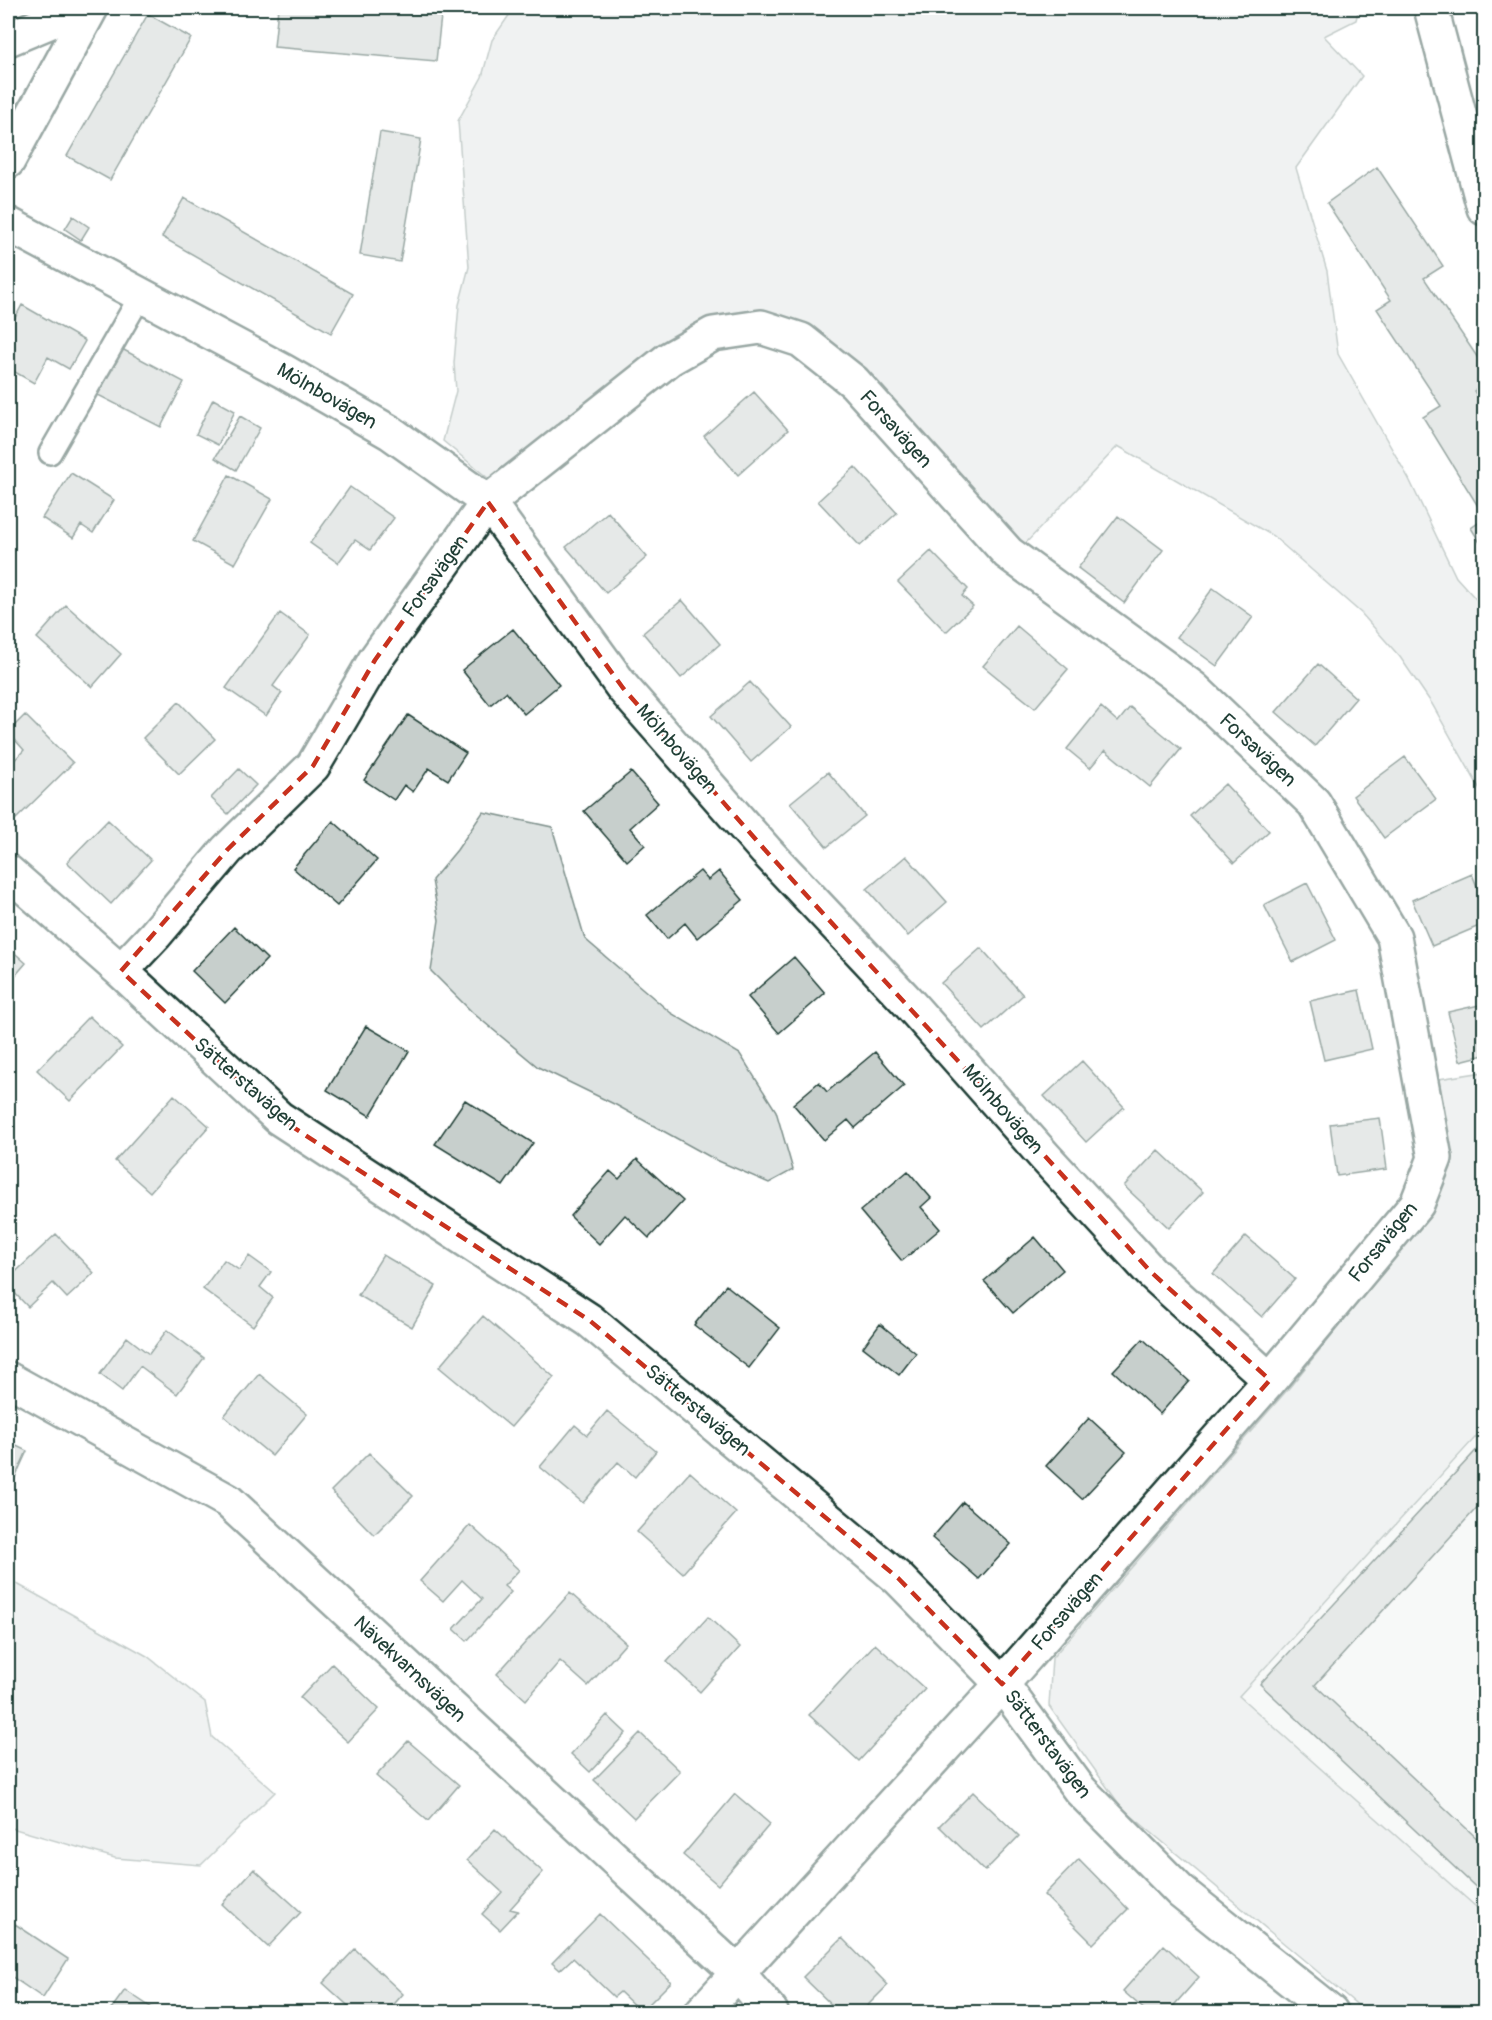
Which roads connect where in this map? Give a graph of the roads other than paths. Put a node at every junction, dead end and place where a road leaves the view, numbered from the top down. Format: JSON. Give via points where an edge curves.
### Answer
{"nodes":[{"id":1,"x":82,"y":8,"type":"edge"},
{"id":2,"x":91,"y":8,"type":"edge"},
{"id":3,"x":1431,"y":8,"type":"edge"},
{"id":4,"x":8,"y":39,"type":"edge"},
{"id":5,"x":8,"y":161,"type":"edge"},
{"id":6,"x":1485,"y":208,"type":"edge"},
{"id":7,"x":8,"y":224,"type":"edge"},
{"id":8,"x":141,"y":295,"type":"junction"},
{"id":9,"x":50,"y":453,"type":"dead end"},
{"id":10,"x":488,"y":502,"type":"junction"},
{"id":11,"x":8,"y":872,"type":"edge"},
{"id":12,"x":121,"y":970,"type":"junction"},
{"id":13,"x":8,"y":1379,"type":"edge"},
{"id":14,"x":1270,"y":1380,"type":"junction"},
{"id":15,"x":1002,"y":1684,"type":"junction"},
{"id":16,"x":738,"y":1972,"type":"junction"},
{"id":17,"x":702,"y":2013,"type":"edge"},
{"id":18,"x":771,"y":2013,"type":"edge"},
{"id":19,"x":1331,"y":2013,"type":"edge"}],
"edges":[{"from":1,"to":4,"type":"street"},
{"from":2,"to":5,"type":"street"},
{"from":3,"to":6,"type":"street"},
{"from":7,"to":8,"type":"street","name":"Mölnbovägen"},
{"from":8,"to":9,"type":"lane"},
{"from":8,"to":10,"type":"street","name":"Mölnbovägen","via":[[391,433]]},
{"from":10,"to":12,"type":"street","name":"Forsavägen","via":[[375,660],[313,766],[227,850]]},
{"from":10,"to":14,"type":"street","name":"Mölnbovägen","via":[[623,688],[766,851],[1151,1272]]},
{"from":10,"to":14,"type":"street","name":"Forsavägen","via":[[669,359],[713,334],[761,327],[801,340],[854,382],[1008,553],[1193,688],[1314,803],[1394,937],[1435,1158],[1416,1204]]},
{"from":11,"to":12,"type":"street","name":"Sätterstavägen"},
{"from":12,"to":15,"type":"street","name":"Sätterstavägen","via":[[279,1118],[589,1320],[898,1578]]},
{"from":13,"to":16,"type":"street","name":"Nävekvarnsvägen","via":[[228,1501]]},
{"from":14,"to":15,"type":"street","name":"Forsavägen"},
{"from":15,"to":16,"type":"street","name":"Forsavägen"},
{"from":15,"to":19,"type":"street","name":"Sätterstavägen","via":[[1080,1790],[1181,1892]]},
{"from":16,"to":17,"type":"street","name":"Forsavägen"},
{"from":16,"to":18,"type":"street","name":"Nävekvarnsvägen"}]}
